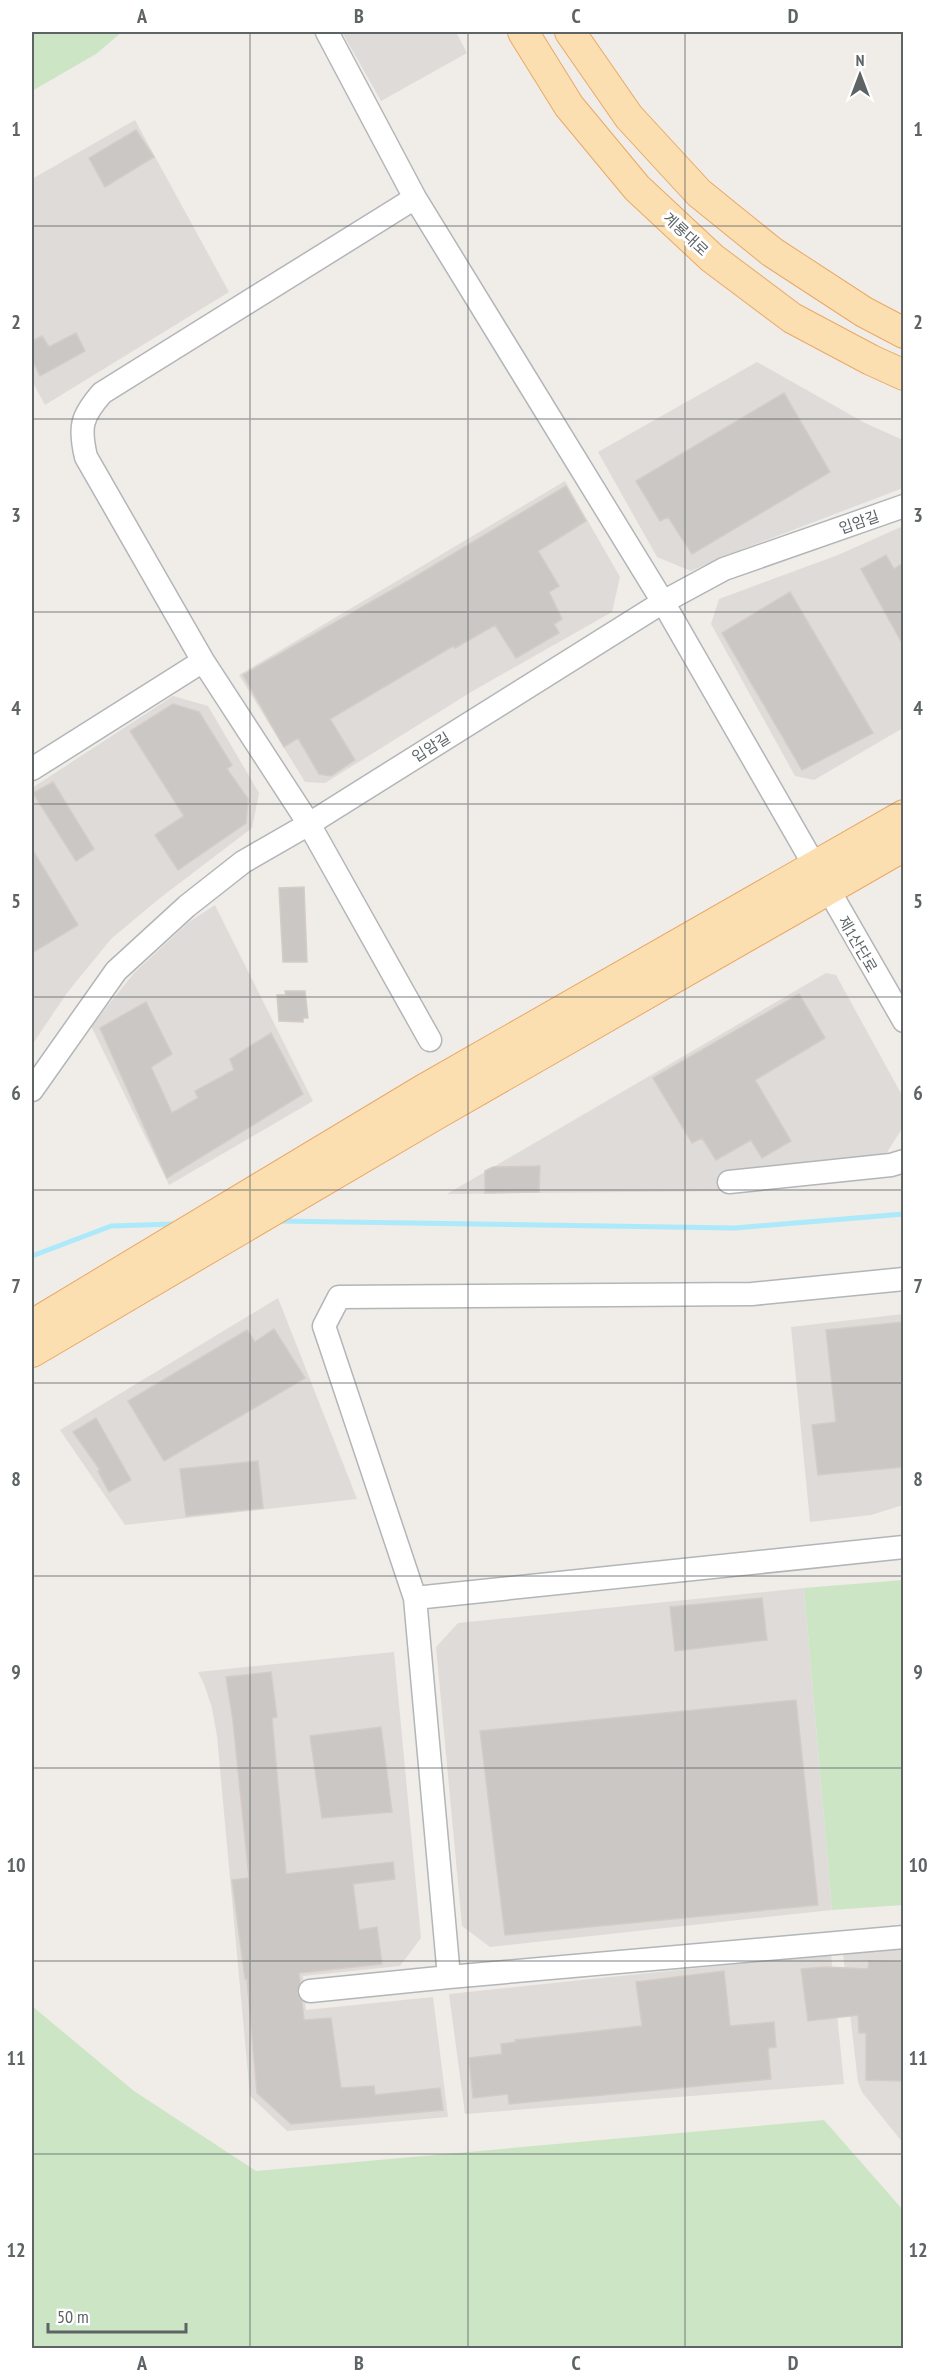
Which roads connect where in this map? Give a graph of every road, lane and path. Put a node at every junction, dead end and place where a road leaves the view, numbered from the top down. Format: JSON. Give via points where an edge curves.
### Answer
{"nodes":[{"id":1,"x":327,"y":32,"type":"edge"},
{"id":2,"x":523,"y":32,"type":"edge"},
{"id":3,"x":570,"y":32,"type":"edge"},
{"id":4,"x":415,"y":198,"type":"junction"},
{"id":5,"x":903,"y":333,"type":"edge"},
{"id":6,"x":903,"y":375,"type":"edge"},
{"id":7,"x":903,"y":506,"type":"edge"},
{"id":8,"x":663,"y":602,"type":"junction"},
{"id":9,"x":203,"y":661,"type":"junction"},
{"id":10,"x":32,"y":769,"type":"edge"},
{"id":11,"x":903,"y":815,"type":"edge"},
{"id":12,"x":309,"y":824,"type":"junction"},
{"id":13,"x":903,"y":846,"type":"edge"},
{"id":14,"x":819,"y":878,"type":"junction"},
{"id":15,"x":903,"y":1021,"type":"edge"},
{"id":16,"x":430,"y":1040,"type":"dead end"},
{"id":17,"x":32,"y":1090,"type":"edge"},
{"id":18,"x":903,"y":1161,"type":"edge"},
{"id":19,"x":729,"y":1182,"type":"dead end"},
{"id":20,"x":903,"y":1279,"type":"edge"},
{"id":21,"x":32,"y":1325,"type":"edge"},
{"id":22,"x":32,"y":1352,"type":"edge"},
{"id":23,"x":903,"y":1547,"type":"edge"},
{"id":24,"x":415,"y":1598,"type":"junction"},
{"id":25,"x":903,"y":1937,"type":"edge"},
{"id":26,"x":449,"y":1977,"type":"junction"},
{"id":27,"x":310,"y":1991,"type":"dead end"}],
"edges":[{"from":1,"to":4,"type":"street","name":"제1산단로"},
{"from":2,"to":6,"type":"main road","name":"계룡대로","via":[[568,106],[637,188],[712,258],[792,318]]},
{"from":3,"to":5,"type":"main road","via":[[629,117],[699,193],[772,252]]},
{"from":4,"to":8,"type":"street","name":"제1산단로"},
{"from":4,"to":9,"type":"street","via":[[102,393],[88,409],[81,433],[86,457]]},
{"from":7,"to":8,"type":"street","name":"입암길","via":[[724,568]]},
{"from":8,"to":12,"type":"street","name":"입암길"},
{"from":8,"to":14,"type":"street","name":"제1산단로"},
{"from":9,"to":10,"type":"street"},
{"from":9,"to":12,"type":"street"},
{"from":11,"to":14,"type":"main road"},
{"from":12,"to":16,"type":"street"},
{"from":12,"to":17,"type":"street","name":"입암길","via":[[243,862],[116,970]]},
{"from":13,"to":14,"type":"main road"},
{"from":14,"to":15,"type":"street","name":"제1산단로"},
{"from":14,"to":21,"type":"main road","via":[[422,1091]]},
{"from":14,"to":22,"type":"main road","via":[[340,1171]]},
{"from":18,"to":19,"type":"street"},
{"from":20,"to":24,"type":"street","via":[[752,1294],[339,1297],[324,1326]]},
{"from":23,"to":24,"type":"street"},
{"from":24,"to":26,"type":"street"},
{"from":25,"to":26,"type":"street"},
{"from":26,"to":27,"type":"street"}]}
